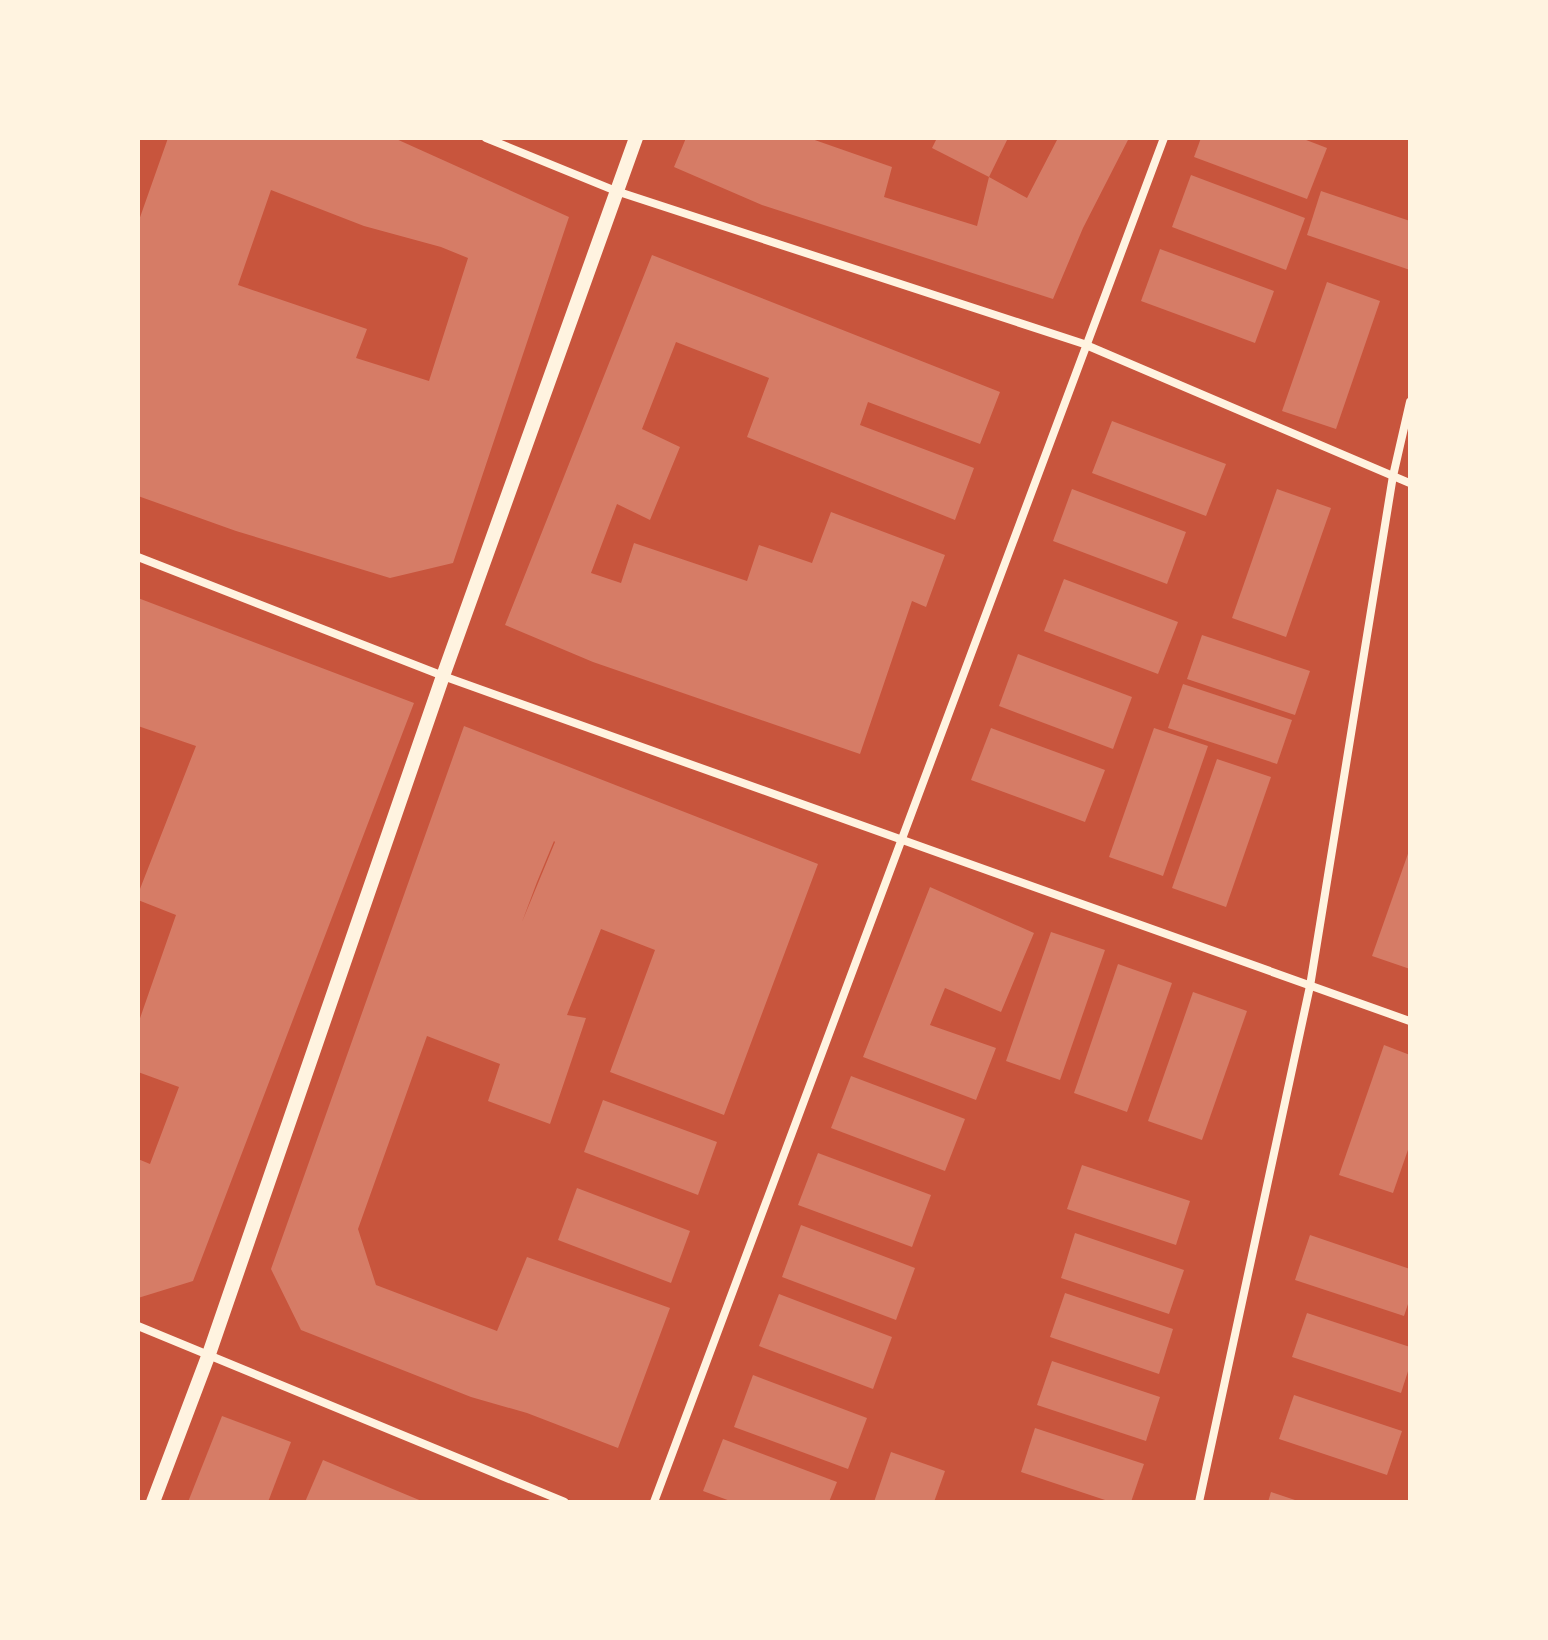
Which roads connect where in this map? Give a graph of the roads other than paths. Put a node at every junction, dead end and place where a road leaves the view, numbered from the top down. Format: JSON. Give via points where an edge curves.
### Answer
{"nodes":[{"id":1,"x":486,"y":138,"type":"edge"},
{"id":2,"x":636,"y":138,"type":"edge"},
{"id":3,"x":1164,"y":138,"type":"edge"},
{"id":4,"x":616,"y":191,"type":"junction"},
{"id":5,"x":1086,"y":345,"type":"junction"},
{"id":6,"x":1410,"y":402,"type":"edge"},
{"id":7,"x":1393,"y":476,"type":"junction"},
{"id":8,"x":1410,"y":483,"type":"edge"},
{"id":9,"x":138,"y":557,"type":"edge"},
{"id":10,"x":443,"y":676,"type":"junction"},
{"id":11,"x":901,"y":840,"type":"junction"},
{"id":12,"x":1310,"y":986,"type":"junction"},
{"id":13,"x":1410,"y":1021,"type":"edge"},
{"id":14,"x":138,"y":1326,"type":"edge"},
{"id":15,"x":209,"y":1354,"type":"junction"},
{"id":16,"x":153,"y":1502,"type":"edge"},
{"id":17,"x":564,"y":1502,"type":"edge"},
{"id":18,"x":654,"y":1502,"type":"edge"},
{"id":19,"x":1199,"y":1502,"type":"edge"}],
"edges":[{"from":1,"to":4,"type":"street"},
{"from":2,"to":4,"type":"street"},
{"from":3,"to":5,"type":"street"},
{"from":4,"to":5,"type":"street"},
{"from":4,"to":10,"type":"street"},
{"from":5,"to":7,"type":"street"},
{"from":5,"to":11,"type":"street"},
{"from":6,"to":7,"type":"street"},
{"from":7,"to":8,"type":"street"},
{"from":7,"to":12,"type":"street"},
{"from":9,"to":10,"type":"street"},
{"from":10,"to":11,"type":"street"},
{"from":10,"to":15,"type":"street"},
{"from":11,"to":12,"type":"street"},
{"from":11,"to":18,"type":"street"},
{"from":12,"to":13,"type":"street"},
{"from":12,"to":19,"type":"street"},
{"from":14,"to":15,"type":"street"},
{"from":15,"to":16,"type":"street"},
{"from":15,"to":17,"type":"street"}]}
